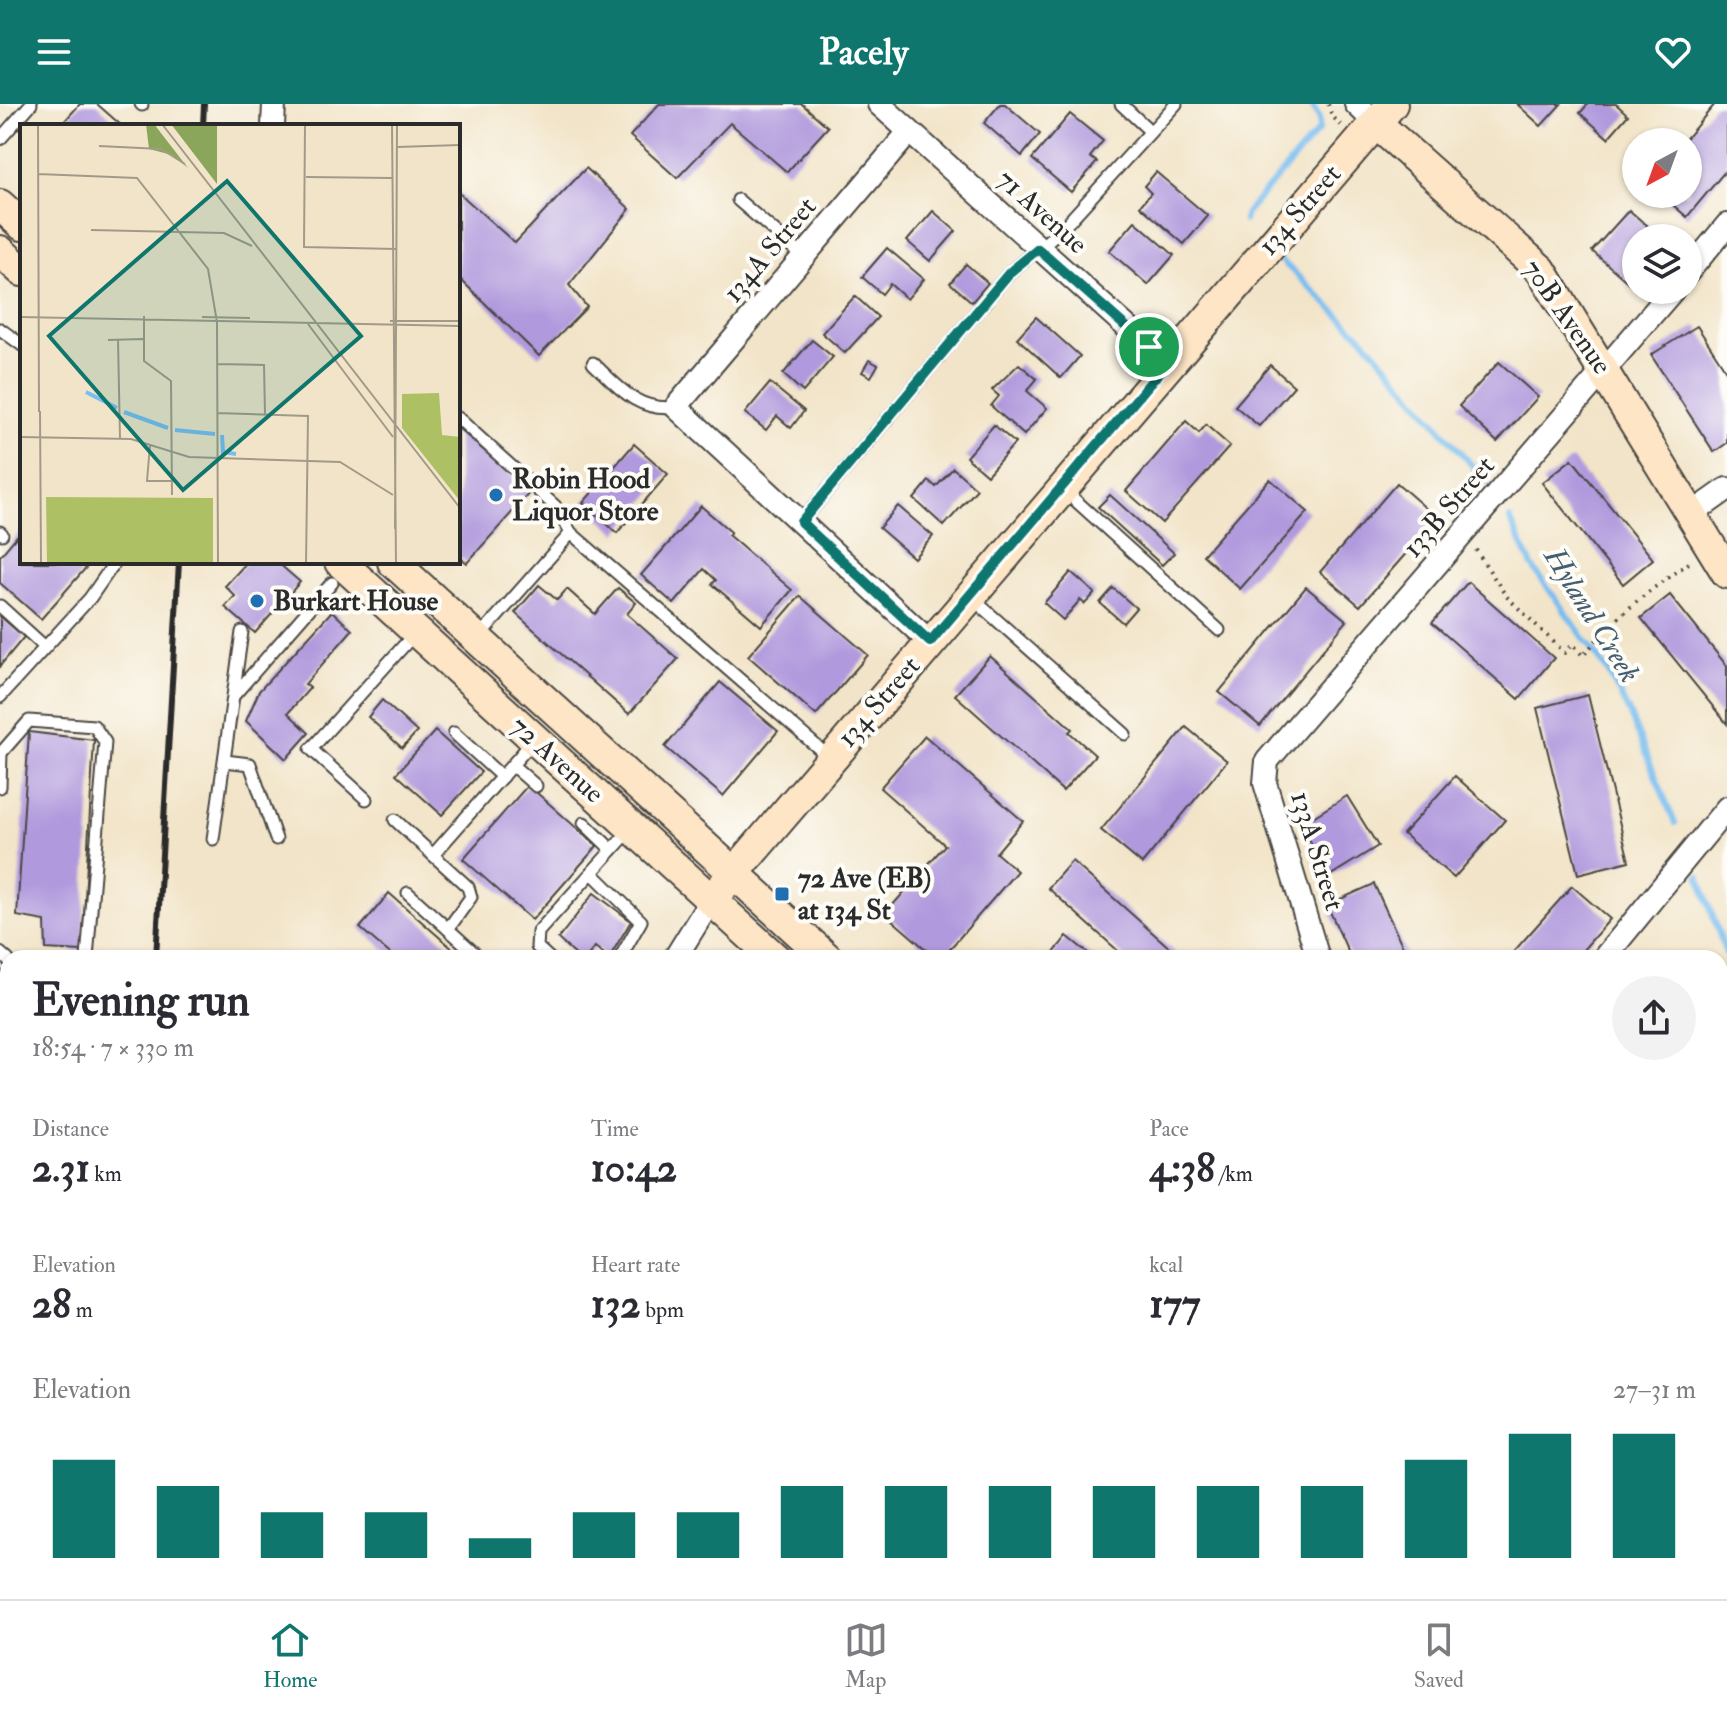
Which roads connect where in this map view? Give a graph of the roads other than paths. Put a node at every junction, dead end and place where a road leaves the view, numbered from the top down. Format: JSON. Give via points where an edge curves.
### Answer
{"nodes":[{"id":1,"x":31,"y":104,"type":"edge"},
{"id":2,"x":274,"y":104,"type":"edge"},
{"id":3,"x":879,"y":104,"type":"edge"},
{"id":4,"x":1121,"y":104,"type":"edge"},
{"id":5,"x":1176,"y":104,"type":"edge"},
{"id":6,"x":1375,"y":110,"type":"edge"},
{"id":7,"x":273,"y":124,"type":"edge"},
{"id":8,"x":1150,"y":131,"type":"junction"},
{"id":9,"x":909,"y":132,"type":"junction"},
{"id":10,"x":0,"y":139,"type":"edge"},
{"id":11,"x":738,"y":200,"type":"dead end"},
{"id":12,"x":0,"y":205,"type":"edge"},
{"id":13,"x":20,"y":223,"type":"edge"},
{"id":14,"x":1727,"y":225,"type":"edge"},
{"id":15,"x":1038,"y":249,"type":"junction"},
{"id":16,"x":1702,"y":255,"type":"edge"},
{"id":17,"x":804,"y":257,"type":"junction"},
{"id":18,"x":1662,"y":304,"type":"edge"},
{"id":19,"x":0,"y":329,"type":"edge"},
{"id":20,"x":20,"y":344,"type":"edge"},
{"id":21,"x":593,"y":363,"type":"dead end"},
{"id":22,"x":1167,"y":363,"type":"junction"},
{"id":23,"x":1606,"y":372,"type":"junction"},
{"id":24,"x":676,"y":407,"type":"junction"},
{"id":25,"x":460,"y":420,"type":"edge"},
{"id":26,"x":1061,"y":487,"type":"junction"},
{"id":27,"x":1727,"y":489,"type":"edge"},
{"id":28,"x":1689,"y":516,"type":"junction"},
{"id":29,"x":801,"y":522,"type":"junction"},
{"id":30,"x":571,"y":533,"type":"junction"},
{"id":31,"x":114,"y":564,"type":"edge"},
{"id":32,"x":395,"y":564,"type":"edge"},
{"id":33,"x":343,"y":569,"type":"edge"},
{"id":34,"x":1727,"y":573,"type":"edge"},
{"id":35,"x":970,"y":596,"type":"junction"},
{"id":36,"x":0,"y":606,"type":"edge"},
{"id":37,"x":1219,"y":630,"type":"dead end"},
{"id":38,"x":416,"y":631,"type":"junction"},
{"id":39,"x":242,"y":632,"type":"dead end"},
{"id":40,"x":477,"y":639,"type":"junction"},
{"id":41,"x":930,"y":642,"type":"junction"},
{"id":42,"x":45,"y":647,"type":"junction"},
{"id":43,"x":234,"y":695,"type":"junction"},
{"id":44,"x":0,"y":697,"type":"edge"},
{"id":45,"x":454,"y":733,"type":"dead end"},
{"id":46,"x":1125,"y":734,"type":"dead end"},
{"id":47,"x":534,"y":739,"type":"junction"},
{"id":48,"x":830,"y":758,"type":"junction"},
{"id":49,"x":225,"y":761,"type":"junction"},
{"id":50,"x":1267,"y":761,"type":"joint"},
{"id":51,"x":512,"y":765,"type":"junction"},
{"id":52,"x":502,"y":777,"type":"junction"},
{"id":53,"x":536,"y":786,"type":"dead end"},
{"id":54,"x":0,"y":787,"type":"edge"},
{"id":55,"x":366,"y":799,"type":"dead end"},
{"id":56,"x":1727,"y":808,"type":"edge"},
{"id":57,"x":395,"y":820,"type":"dead end"},
{"id":58,"x":584,"y":823,"type":"dead end"},
{"id":59,"x":213,"y":839,"type":"dead end"},
{"id":60,"x":276,"y":839,"type":"dead end"},
{"id":61,"x":622,"y":839,"type":"junction"},
{"id":62,"x":433,"y":855,"type":"junction"},
{"id":63,"x":733,"y":872,"type":"junction"},
{"id":64,"x":592,"y":873,"type":"junction"},
{"id":65,"x":408,"y":893,"type":"dead end"},
{"id":66,"x":711,"y":900,"type":"junction"},
{"id":67,"x":448,"y":929,"type":"junction"},
{"id":68,"x":88,"y":950,"type":"edge"},
{"id":69,"x":471,"y":950,"type":"edge"},
{"id":70,"x":540,"y":950,"type":"edge"},
{"id":71,"x":625,"y":950,"type":"edge"},
{"id":72,"x":680,"y":950,"type":"edge"},
{"id":73,"x":766,"y":950,"type":"edge"},
{"id":74,"x":818,"y":950,"type":"edge"},
{"id":75,"x":1316,"y":950,"type":"edge"},
{"id":76,"x":1611,"y":950,"type":"edge"}],
"edges":[{"from":1,"to":10,"type":"lane"},
{"from":2,"to":7,"type":"street"},
{"from":3,"to":9,"type":"street","name":"71 Avenue"},
{"from":4,"to":8,"type":"lane"},
{"from":5,"to":8,"type":"lane"},
{"from":6,"to":22,"type":"street","name":"134 Street"},
{"from":6,"to":23,"type":"street","name":"70B Avenue","via":[[1533,261]]},
{"from":8,"to":15,"type":"lane"},
{"from":9,"to":15,"type":"street","name":"71 Avenue"},
{"from":9,"to":17,"type":"street","name":"134A Street"},
{"from":11,"to":17,"type":"lane"},
{"from":12,"to":13,"type":"street"},
{"from":14,"to":16,"type":"street"},
{"from":15,"to":22,"type":"street","name":"71 Avenue"},
{"from":15,"to":29,"type":"lane","via":[[1010,272]]},
{"from":17,"to":24,"type":"street","name":"134A Street"},
{"from":18,"to":23,"type":"street","name":"133B Street"},
{"from":19,"to":20,"type":"lane"},
{"from":21,"to":24,"type":"lane","via":[[640,405]]},
{"from":22,"to":26,"type":"street","name":"134 Street"},
{"from":23,"to":28,"type":"street","name":"70B Avenue"},
{"from":23,"to":50,"type":"street","name":"133B Street"},
{"from":24,"to":29,"type":"street"},
{"from":25,"to":30,"type":"lane","via":[[555,506]]},
{"from":26,"to":35,"type":"street","name":"134 Street"},
{"from":26,"to":37,"type":"lane"},
{"from":27,"to":28,"type":"street"},
{"from":28,"to":34,"type":"street","name":"70B Avenue"},
{"from":29,"to":41,"type":"street"},
{"from":30,"to":40,"type":"lane"},
{"from":30,"to":48,"type":"lane"},
{"from":31,"to":42,"type":"lane"},
{"from":32,"to":40,"type":"street","name":"72 Avenue"},
{"from":33,"to":38,"type":"street","name":"72 Avenue"},
{"from":33,"to":43,"type":"lane"},
{"from":35,"to":41,"type":"street","name":"134 Street"},
{"from":35,"to":46,"type":"lane"},
{"from":36,"to":42,"type":"lane"},
{"from":38,"to":47,"type":"street","name":"72 Avenue"},
{"from":38,"to":55,"type":"lane","via":[[311,749]]},
{"from":39,"to":43,"type":"lane"},
{"from":40,"to":63,"type":"street","name":"72 Avenue"},
{"from":41,"to":48,"type":"street","name":"134 Street"},
{"from":42,"to":44,"type":"lane"},
{"from":43,"to":49,"type":"lane"},
{"from":45,"to":52,"type":"lane"},
{"from":47,"to":51,"type":"lane"},
{"from":47,"to":61,"type":"street","name":"72 Avenue"},
{"from":48,"to":63,"type":"street","name":"134 Street"},
{"from":49,"to":59,"type":"lane"},
{"from":49,"to":60,"type":"lane","via":[[250,764]]},
{"from":50,"to":75,"type":"street","name":"133A Street","via":[[1265,783]]},
{"from":51,"to":52,"type":"lane"},
{"from":51,"to":53,"type":"lane"},
{"from":52,"to":62,"type":"lane"},
{"from":54,"to":68,"type":"lane","via":[[1,753],[29,721],[94,726],[105,742]]},
{"from":56,"to":76,"type":"street"},
{"from":57,"to":62,"type":"lane"},
{"from":58,"to":61,"type":"lane"},
{"from":61,"to":64,"type":"lane"},
{"from":61,"to":66,"type":"street","name":"72 Avenue"},
{"from":62,"to":67,"type":"lane","via":[[468,887],[471,897]]},
{"from":63,"to":66,"type":"street","name":"134 Street"},
{"from":63,"to":74,"type":"street","name":"72 Avenue"},
{"from":64,"to":70,"type":"lane","via":[[538,932]]},
{"from":64,"to":71,"type":"lane","via":[[641,921]]},
{"from":65,"to":67,"type":"lane"},
{"from":66,"to":72,"type":"street"},
{"from":66,"to":73,"type":"street","name":"72 Avenue"},
{"from":67,"to":69,"type":"lane"}]}
